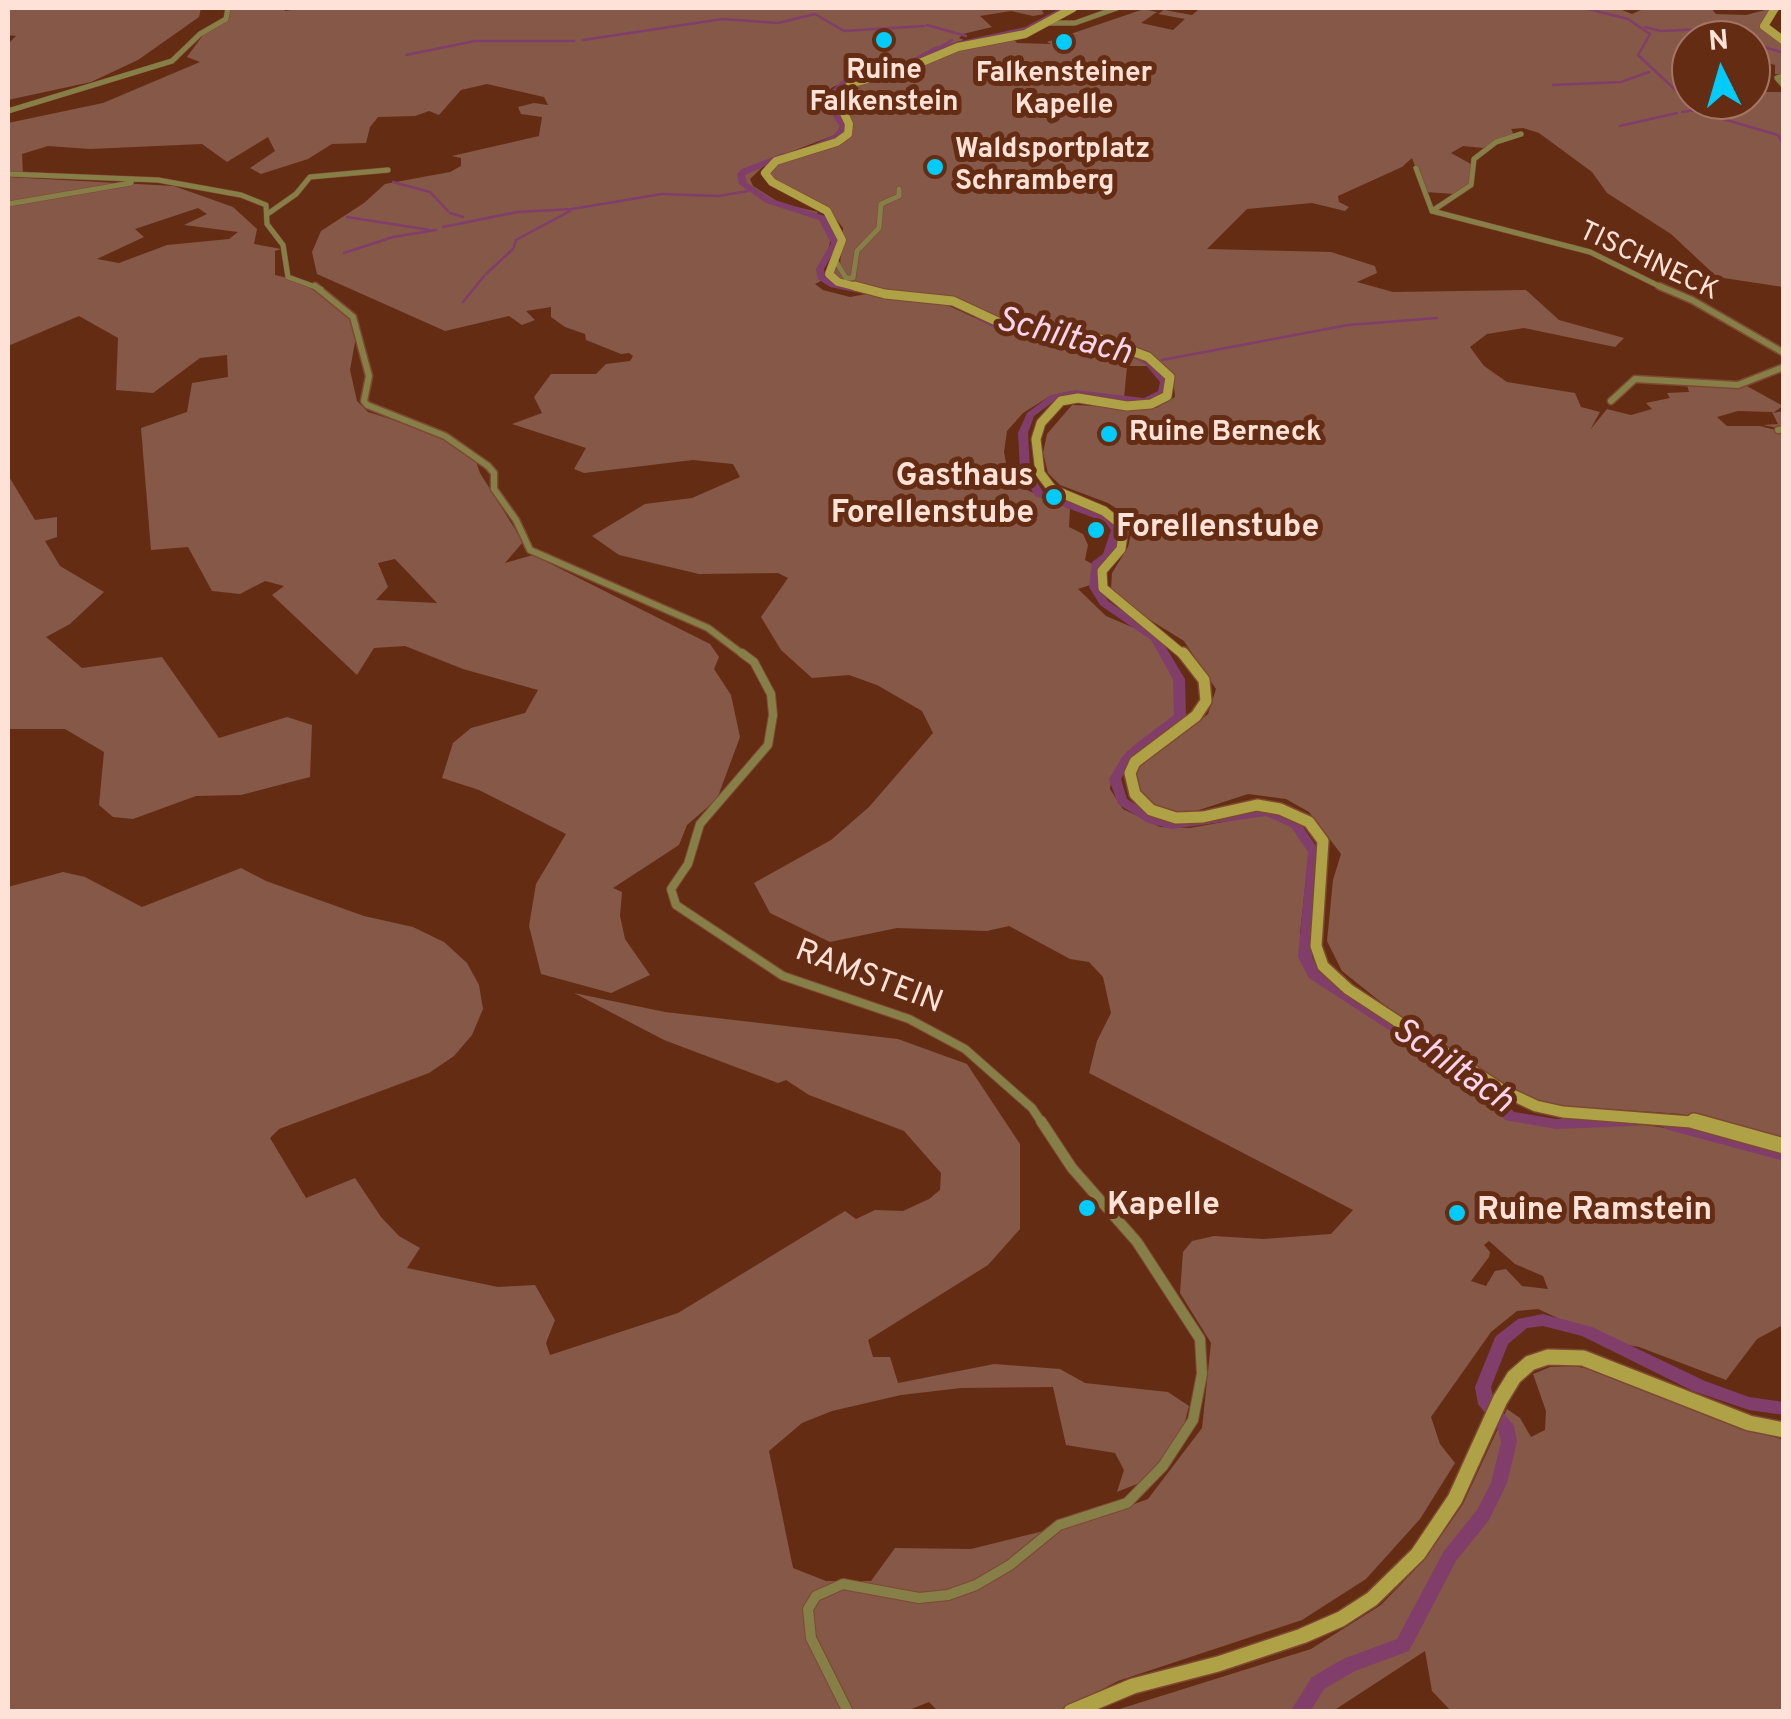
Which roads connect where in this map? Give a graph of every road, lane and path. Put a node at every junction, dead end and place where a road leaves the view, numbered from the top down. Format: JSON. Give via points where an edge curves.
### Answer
{"nodes":[{"id":1,"x":228,"y":8,"type":"edge"},
{"id":2,"x":1072,"y":8,"type":"edge"},
{"id":3,"x":1116,"y":8,"type":"edge"},
{"id":4,"x":1774,"y":8,"type":"edge"},
{"id":5,"x":1048,"y":23,"type":"junction"},
{"id":6,"x":1784,"y":40,"type":"edge"},
{"id":7,"x":1784,"y":76,"type":"edge"},
{"id":8,"x":1784,"y":86,"type":"edge"},
{"id":9,"x":8,"y":111,"type":"edge"},
{"id":10,"x":1521,"y":134,"type":"dead end"},
{"id":11,"x":1416,"y":168,"type":"dead end"},
{"id":12,"x":388,"y":170,"type":"dead end"},
{"id":13,"x":8,"y":174,"type":"edge"},
{"id":14,"x":166,"y":183,"type":"junction"},
{"id":15,"x":899,"y":189,"type":"dead end"},
{"id":16,"x":8,"y":204,"type":"edge"},
{"id":17,"x":267,"y":209,"type":"junction"},
{"id":18,"x":1432,"y":210,"type":"junction"},
{"id":19,"x":835,"y":260,"type":"junction"},
{"id":20,"x":1784,"y":352,"type":"edge"},
{"id":21,"x":1784,"y":367,"type":"edge"},
{"id":22,"x":1611,"y":401,"type":"dead end"},
{"id":23,"x":1784,"y":1146,"type":"edge"},
{"id":24,"x":1784,"y":1430,"type":"edge"},
{"id":25,"x":848,"y":1712,"type":"edge"},
{"id":26,"x":1071,"y":1712,"type":"edge"}],
"edges":[{"from":1,"to":9,"type":"street","via":[[226,18],[172,61]]},
{"from":2,"to":5,"type":"main road"},
{"from":3,"to":5,"type":"street","via":[[1075,23]]},
{"from":4,"to":6,"type":"main road","via":[[1764,26]]},
{"from":5,"to":19,"type":"main road","via":[[852,83],[837,98],[848,134],[766,169],[772,182],[828,211],[842,240]]},
{"from":7,"to":8,"type":"street","via":[[1777,78]]},
{"from":10,"to":18,"type":"street","via":[[1474,159],[1471,185]]},
{"from":11,"to":18,"type":"street"},
{"from":12,"to":17,"type":"street","via":[[310,176],[281,205]]},
{"from":13,"to":14,"type":"street"},
{"from":14,"to":16,"type":"street","via":[[100,186]]},
{"from":14,"to":17,"type":"street","via":[[241,195]]},
{"from":15,"to":19,"type":"street","via":[[900,196],[882,204],[879,228],[858,250],[853,278]]},
{"from":17,"to":25,"type":"street","name":"RAMSTEIN","via":[[288,277],[320,288],[353,317],[369,376],[367,405],[445,436],[488,466],[494,489],[538,556],[708,628],[754,662],[763,677],[773,714],[768,745],[700,824],[688,864],[671,889],[676,905],[783,976],[908,1019],[965,1049],[1032,1108],[1174,1294],[1200,1339],[1202,1374],[1193,1420],[1163,1466],[1126,1504],[1059,1526],[1010,1565],[948,1595],[919,1598],[843,1584],[816,1596],[808,1609],[811,1638]]},
{"from":18,"to":20,"type":"street","name":"TISCHNECK","via":[[1590,252]]},
{"from":19,"to":23,"type":"main road","via":[[831,278],[848,286],[953,302],[1008,326],[1100,339],[1148,356],[1170,376],[1168,396],[1151,404],[1061,401],[1041,422],[1036,439],[1040,473],[1052,489],[1124,526],[1121,549],[1102,571],[1104,588],[1178,646],[1204,680],[1206,701],[1196,716],[1144,753],[1130,772],[1135,794],[1151,810],[1190,818],[1257,805],[1309,822],[1324,841],[1316,946],[1322,966],[1504,1091],[1563,1112],[1695,1121]]},
{"from":21,"to":22,"type":"street","via":[[1738,385],[1635,379]]},
{"from":24,"to":26,"type":"main road","via":[[1750,1423],[1600,1363],[1566,1356],[1530,1363],[1500,1400],[1455,1499],[1418,1554],[1372,1599],[1302,1636],[1133,1686]]}]}
